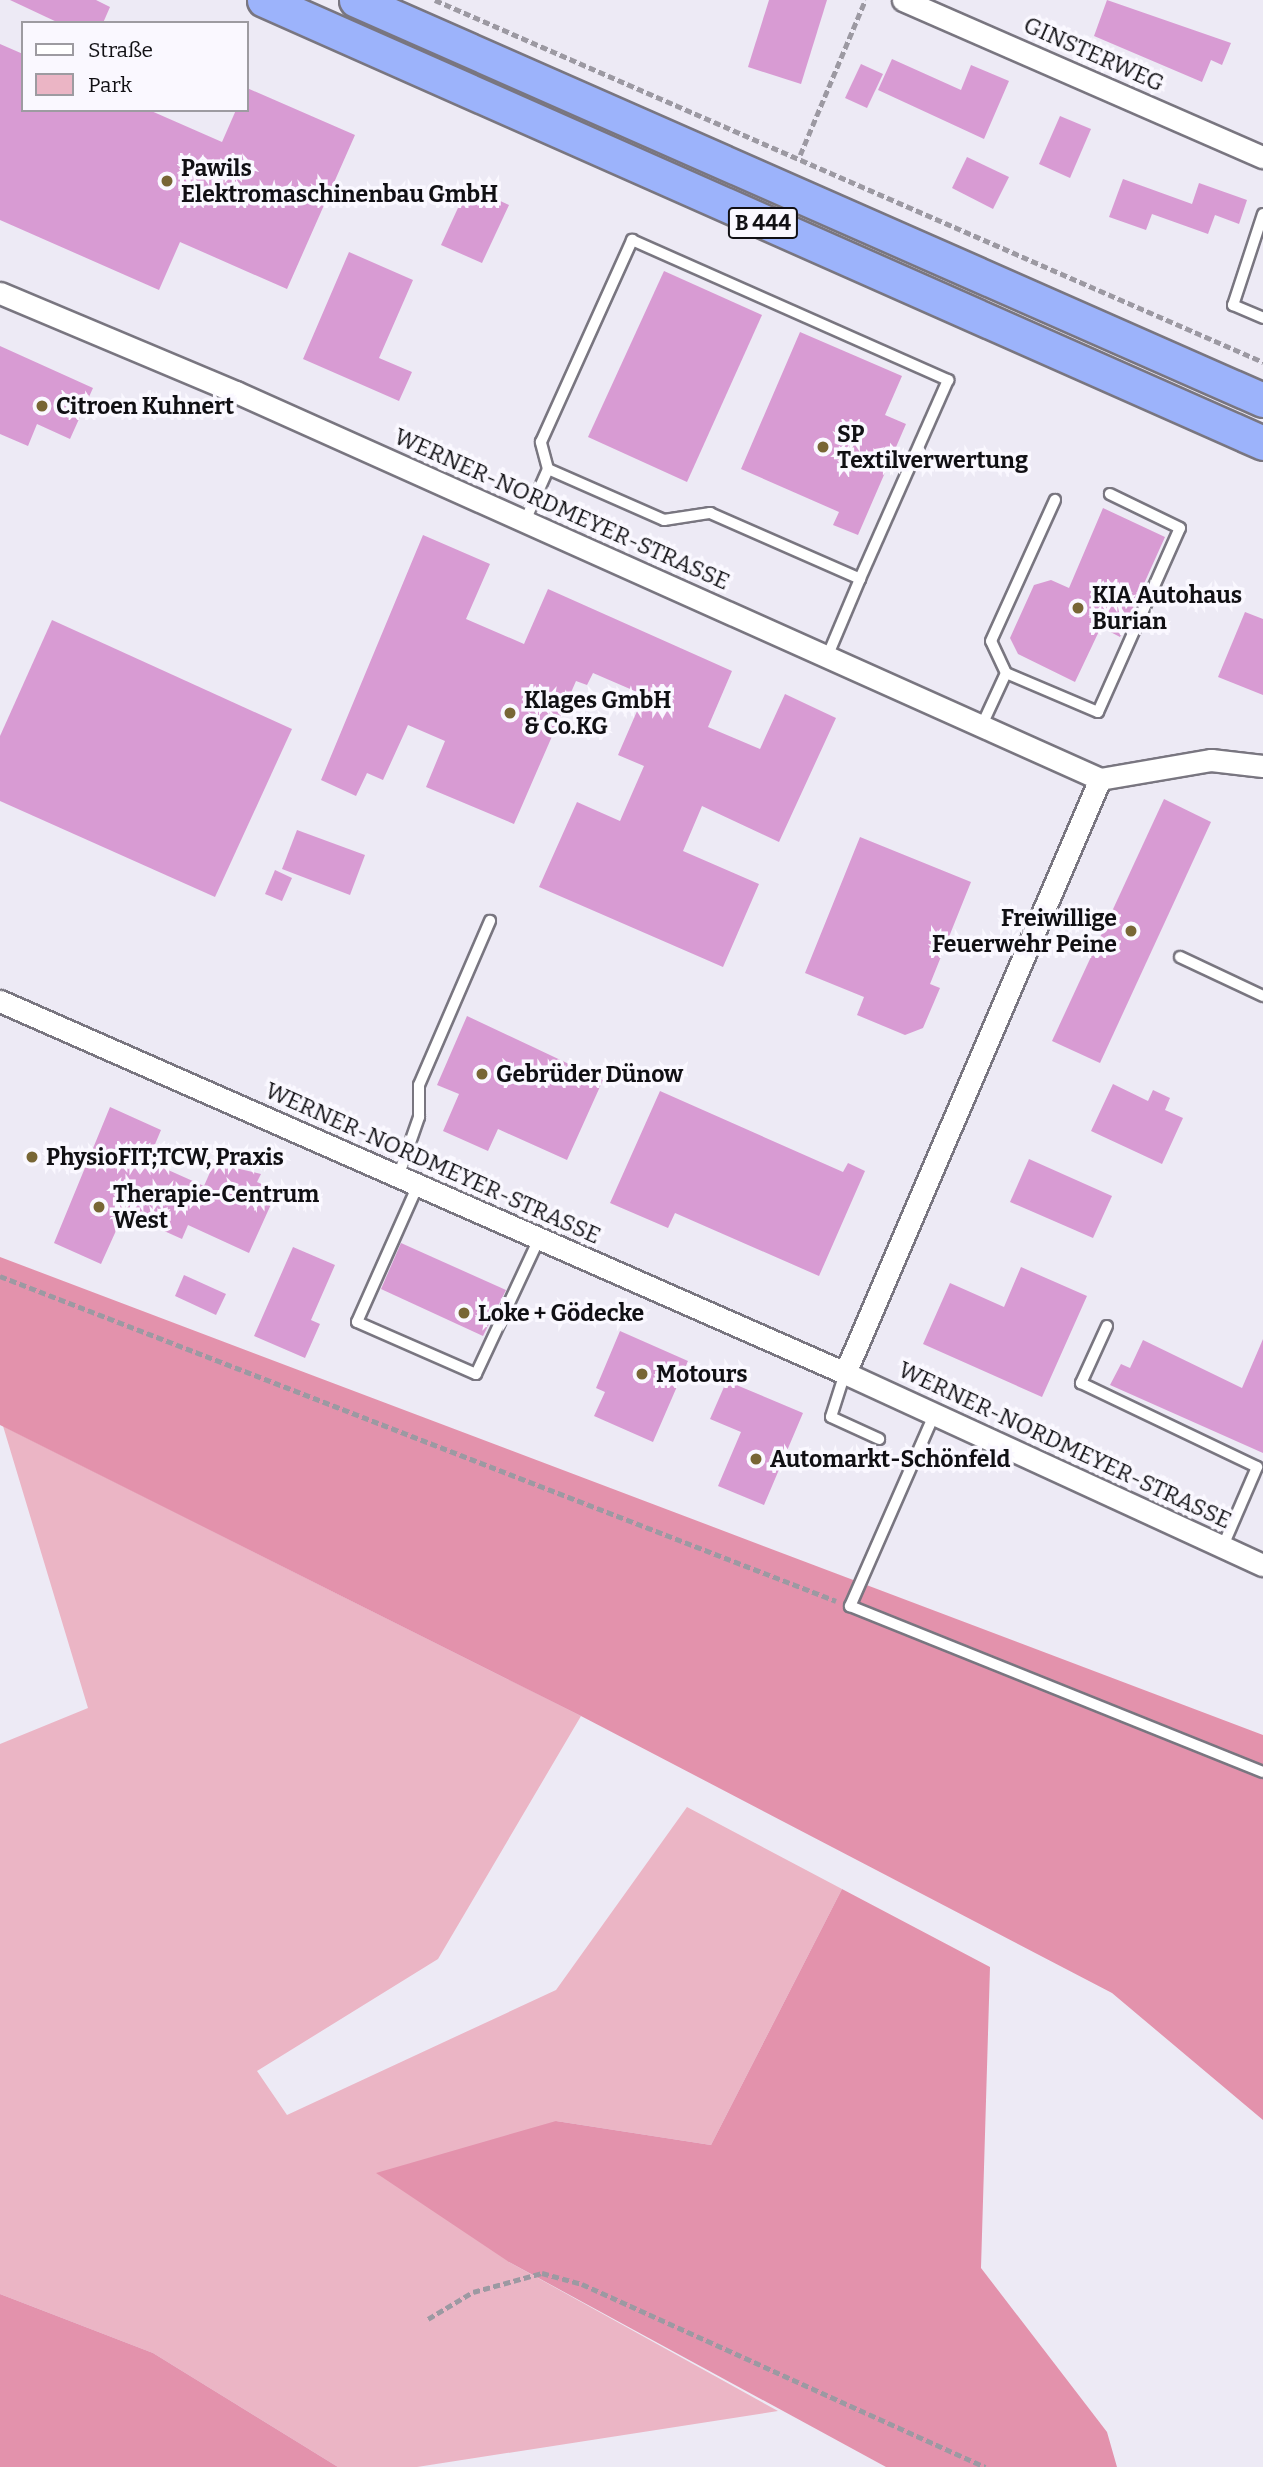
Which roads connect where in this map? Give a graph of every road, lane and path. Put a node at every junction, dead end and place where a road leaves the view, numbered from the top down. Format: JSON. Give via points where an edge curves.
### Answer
{"nodes":[{"id":1,"x":264,"y":0,"type":"edge"},
{"id":2,"x":356,"y":0,"type":"edge"},
{"id":3,"x":435,"y":0,"type":"edge"},
{"id":4,"x":865,"y":0,"type":"edge"},
{"id":5,"x":903,"y":0,"type":"edge"},
{"id":6,"x":800,"y":155,"type":"junction"},
{"id":7,"x":1263,"y":157,"type":"edge"},
{"id":8,"x":1263,"y":214,"type":"edge"},
{"id":9,"x":0,"y":293,"type":"edge"},
{"id":10,"x":1263,"y":318,"type":"edge"},
{"id":11,"x":1263,"y":362,"type":"edge"},
{"id":12,"x":1263,"y":400,"type":"edge"},
{"id":13,"x":1263,"y":443,"type":"edge"},
{"id":14,"x":548,"y":469,"type":"junction"},
{"id":15,"x":1110,"y":494,"type":"dead end"},
{"id":16,"x":1055,"y":500,"type":"dead end"},
{"id":17,"x":525,"y":521,"type":"junction"},
{"id":18,"x":860,"y":579,"type":"junction"},
{"id":19,"x":827,"y":657,"type":"junction"},
{"id":20,"x":1006,"y":673,"type":"junction"},
{"id":21,"x":982,"y":725,"type":"junction"},
{"id":22,"x":1263,"y":766,"type":"edge"},
{"id":23,"x":1100,"y":779,"type":"junction"},
{"id":24,"x":490,"y":920,"type":"dead end"},
{"id":25,"x":1180,"y":957,"type":"dead end"},
{"id":26,"x":1263,"y":996,"type":"edge"},
{"id":27,"x":0,"y":1002,"type":"edge"},
{"id":28,"x":408,"y":1181,"type":"junction"},
{"id":29,"x":539,"y":1239,"type":"junction"},
{"id":30,"x":0,"y":1276,"type":"edge"},
{"id":31,"x":1107,"y":1325,"type":"dead end"},
{"id":32,"x":845,"y":1373,"type":"junction"},
{"id":33,"x":934,"y":1415,"type":"junction"},
{"id":34,"x":879,"y":1439,"type":"dead end"},
{"id":35,"x":1223,"y":1546,"type":"junction"},
{"id":36,"x":1263,"y":1565,"type":"edge"},
{"id":37,"x":850,"y":1606,"type":"junction"},
{"id":38,"x":1263,"y":1772,"type":"edge"},
{"id":39,"x":428,"y":2319,"type":"dead end"},
{"id":40,"x":985,"y":2467,"type":"edge"}],
"edges":[{"from":1,"to":13,"type":"highway","number":"B 444"},
{"from":2,"to":12,"type":"highway","number":"B 444"},
{"from":3,"to":6,"type":"path"},
{"from":4,"to":6,"type":"path"},
{"from":5,"to":7,"type":"street","name":"GINSTERWEG"},
{"from":6,"to":11,"type":"path"},
{"from":8,"to":10,"type":"lane","via":[[1233,305]]},
{"from":9,"to":17,"type":"street","name":"WERNER-NORDMEYER-STRASSE"},
{"from":14,"to":17,"type":"lane"},
{"from":14,"to":18,"type":"lane","via":[[664,520],[710,513]]},
{"from":14,"to":18,"type":"lane","via":[[541,442],[632,240],[948,380]]},
{"from":15,"to":20,"type":"lane","via":[[1180,528],[1098,712]]},
{"from":16,"to":20,"type":"lane","via":[[991,641]]},
{"from":17,"to":19,"type":"street","name":"WERNER-NORDMEYER-STRASSE"},
{"from":18,"to":19,"type":"lane"},
{"from":19,"to":21,"type":"street","name":"WERNER-NORDMEYER-STRASSE"},
{"from":20,"to":21,"type":"lane"},
{"from":21,"to":23,"type":"street","name":"WERNER-NORDMEYER-STRASSE"},
{"from":22,"to":23,"type":"street","via":[[1211,760]]},
{"from":23,"to":32,"type":"street"},
{"from":24,"to":28,"type":"lane","via":[[419,1085],[419,1117]]},
{"from":25,"to":26,"type":"lane"},
{"from":27,"to":28,"type":"street","name":"WERNER-NORDMEYER-STRASSE"},
{"from":28,"to":29,"type":"street","name":"WERNER-NORDMEYER-STRASSE"},
{"from":28,"to":29,"type":"lane","via":[[357,1322],[476,1374]]},
{"from":29,"to":32,"type":"street","name":"WERNER-NORDMEYER-STRASSE"},
{"from":30,"to":37,"type":"path"},
{"from":31,"to":35,"type":"lane","via":[[1082,1383],[1257,1467]]},
{"from":32,"to":33,"type":"street","name":"WERNER-NORDMEYER-STRASSE"},
{"from":32,"to":34,"type":"lane","via":[[831,1417]]},
{"from":33,"to":35,"type":"street","name":"WERNER-NORDMEYER-STRASSE"},
{"from":33,"to":37,"type":"lane"},
{"from":35,"to":36,"type":"street","name":"WERNER-NORDMEYER-STRASSE"},
{"from":37,"to":38,"type":"lane"},
{"from":39,"to":40,"type":"path","via":[[473,2292],[542,2273],[582,2284]]}]}
